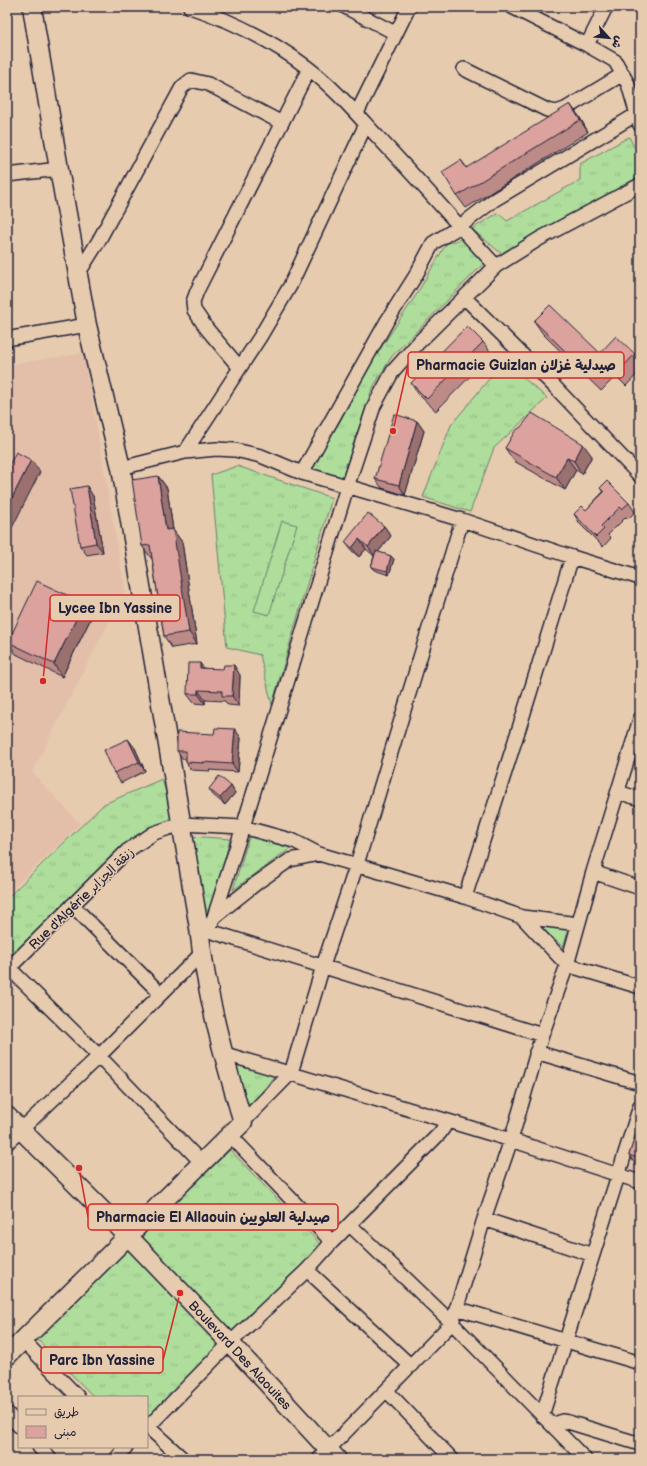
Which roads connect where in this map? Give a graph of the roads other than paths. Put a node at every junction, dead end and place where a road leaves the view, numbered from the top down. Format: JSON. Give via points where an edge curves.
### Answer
{"nodes":[{"id":1,"x":32,"y":7,"type":"edge"},
{"id":2,"x":190,"y":7,"type":"edge"},
{"id":3,"x":345,"y":7,"type":"edge"},
{"id":4,"x":409,"y":7,"type":"edge"},
{"id":5,"x":512,"y":7,"type":"edge"},
{"id":6,"x":606,"y":7,"type":"edge"},
{"id":7,"x":395,"y":33,"type":"junction"},
{"id":8,"x":587,"y":45,"type":"junction"},
{"id":9,"x":309,"y":69,"type":"junction"},
{"id":10,"x":464,"y":69,"type":"dead end"},
{"id":11,"x":623,"y":74,"type":"junction"},
{"id":12,"x":357,"y":113,"type":"junction"},
{"id":13,"x":639,"y":120,"type":"edge"},
{"id":14,"x":282,"y":123,"type":"junction"},
{"id":15,"x":366,"y":124,"type":"junction"},
{"id":16,"x":59,"y":169,"type":"junction"},
{"id":17,"x":7,"y":175,"type":"edge"},
{"id":18,"x":640,"y":185,"type":"edge"},
{"id":19,"x":459,"y":226,"type":"junction"},
{"id":20,"x":496,"y":266,"type":"junction"},
{"id":21,"x":78,"y":274,"type":"junction"},
{"id":22,"x":465,"y":298,"type":"junction"},
{"id":23,"x":87,"y":325,"type":"junction"},
{"id":24,"x":7,"y":340,"type":"edge"},
{"id":25,"x":239,"y":367,"type":"junction"},
{"id":26,"x":185,"y":452,"type":"junction"},
{"id":27,"x":121,"y":468,"type":"junction"},
{"id":28,"x":302,"y":473,"type":"junction"},
{"id":29,"x":640,"y":476,"type":"edge"},
{"id":30,"x":347,"y":487,"type":"junction"},
{"id":31,"x":462,"y":520,"type":"junction"},
{"id":32,"x":572,"y":557,"type":"junction"},
{"id":33,"x":640,"y":578,"type":"edge"},
{"id":34,"x":640,"y":719,"type":"edge"},
{"id":35,"x":618,"y":792,"type":"junction"},
{"id":36,"x":640,"y":799,"type":"edge"},
{"id":37,"x":181,"y":824,"type":"junction"},
{"id":38,"x":244,"y":827,"type":"junction"},
{"id":39,"x":319,"y":854,"type":"junction"},
{"id":40,"x":356,"y":864,"type":"junction"},
{"id":41,"x":593,"y":872,"type":"junction"},
{"id":42,"x":640,"y":888,"type":"edge"},
{"id":43,"x":465,"y":897,"type":"junction"},
{"id":44,"x":72,"y":905,"type":"junction"},
{"id":45,"x":214,"y":917,"type":"junction"},
{"id":46,"x":522,"y":917,"type":"junction"},
{"id":47,"x":578,"y":924,"type":"junction"},
{"id":48,"x":204,"y":930,"type":"junction"},
{"id":49,"x":202,"y":953,"type":"junction"},
{"id":50,"x":567,"y":965,"type":"junction"},
{"id":51,"x":323,"y":966,"type":"junction"},
{"id":52,"x":8,"y":969,"type":"edge"},
{"id":53,"x":640,"y":987,"type":"edge"},
{"id":54,"x":161,"y":994,"type":"junction"},
{"id":55,"x":542,"y":1035,"type":"junction"},
{"id":56,"x":536,"y":1052,"type":"junction"},
{"id":57,"x":222,"y":1053,"type":"junction"},
{"id":58,"x":99,"y":1056,"type":"junction"},
{"id":59,"x":291,"y":1073,"type":"junction"},
{"id":60,"x":640,"y":1083,"type":"edge"},
{"id":61,"x":640,"y":1106,"type":"edge"},
{"id":62,"x":7,"y":1116,"type":"edge"},
{"id":63,"x":448,"y":1121,"type":"junction"},
{"id":64,"x":243,"y":1122,"type":"junction"},
{"id":65,"x":21,"y":1129,"type":"junction"},
{"id":66,"x":230,"y":1135,"type":"junction"},
{"id":67,"x":512,"y":1140,"type":"junction"},
{"id":68,"x":7,"y":1143,"type":"edge"},
{"id":69,"x":202,"y":1163,"type":"junction"},
{"id":70,"x":618,"y":1175,"type":"junction"},
{"id":71,"x":640,"y":1182,"type":"edge"},
{"id":72,"x":484,"y":1219,"type":"junction"},
{"id":73,"x":350,"y":1224,"type":"junction"},
{"id":74,"x":128,"y":1236,"type":"junction"},
{"id":75,"x":332,"y":1242,"type":"junction"},
{"id":76,"x":593,"y":1255,"type":"junction"},
{"id":77,"x":307,"y":1270,"type":"junction"},
{"id":78,"x":456,"y":1308,"type":"junction"},
{"id":79,"x":452,"y":1323,"type":"junction"},
{"id":80,"x":566,"y":1341,"type":"junction"},
{"id":81,"x":230,"y":1343,"type":"junction"},
{"id":82,"x":13,"y":1348,"type":"edge"},
{"id":83,"x":640,"y":1363,"type":"edge"},
{"id":84,"x":411,"y":1366,"type":"junction"},
{"id":85,"x":387,"y":1391,"type":"junction"},
{"id":86,"x":77,"y":1396,"type":"edge"},
{"id":87,"x":7,"y":1413,"type":"edge"},
{"id":88,"x":542,"y":1416,"type":"junction"},
{"id":89,"x":18,"y":1425,"type":"edge"},
{"id":90,"x":553,"y":1425,"type":"junction"},
{"id":91,"x":148,"y":1427,"type":"edge"},
{"id":92,"x":640,"y":1444,"type":"edge"},
{"id":93,"x":40,"y":1448,"type":"edge"},
{"id":94,"x":125,"y":1448,"type":"edge"},
{"id":95,"x":328,"y":1456,"type":"edge"},
{"id":96,"x":451,"y":1458,"type":"edge"},
{"id":97,"x":50,"y":1459,"type":"edge"},
{"id":98,"x":116,"y":1459,"type":"edge"},
{"id":99,"x":183,"y":1459,"type":"edge"},
{"id":100,"x":585,"y":1459,"type":"edge"}],
"edges":[{"from":1,"to":16,"type":"street"},
{"from":2,"to":9,"type":"street","via":[[221,17],[247,30]]},
{"from":3,"to":7,"type":"street"},
{"from":4,"to":7,"type":"street"},
{"from":5,"to":8,"type":"street"},
{"from":6,"to":8,"type":"street"},
{"from":7,"to":12,"type":"street"},
{"from":8,"to":11,"type":"street","via":[[615,61]]},
{"from":9,"to":12,"type":"street"},
{"from":9,"to":14,"type":"street"},
{"from":10,"to":11,"type":"street","via":[[556,112],[565,110]]},
{"from":11,"to":13,"type":"street"},
{"from":12,"to":15,"type":"street"},
{"from":13,"to":19,"type":"street","via":[[494,200]]},
{"from":14,"to":21,"type":"street","via":[[208,84],[191,80],[182,87]]},
{"from":14,"to":25,"type":"street","via":[[193,302],[194,310],[207,329]]},
{"from":15,"to":19,"type":"street"},
{"from":15,"to":25,"type":"street","via":[[290,286]]},
{"from":16,"to":17,"type":"street"},
{"from":16,"to":21,"type":"street"},
{"from":18,"to":20,"type":"street","via":[[539,239]]},
{"from":19,"to":20,"type":"street"},
{"from":19,"to":28,"type":"street","via":[[434,243]]},
{"from":20,"to":22,"type":"street"},
{"from":21,"to":23,"type":"street"},
{"from":22,"to":29,"type":"street"},
{"from":22,"to":30,"type":"street","via":[[419,342],[394,371],[374,406]]},
{"from":23,"to":24,"type":"street"},
{"from":23,"to":27,"type":"street"},
{"from":25,"to":26,"type":"street"},
{"from":26,"to":27,"type":"street"},
{"from":26,"to":28,"type":"street","via":[[216,448],[235,450],[260,456]]},
{"from":27,"to":37,"type":"street"},
{"from":28,"to":30,"type":"street"},
{"from":30,"to":31,"type":"street"},
{"from":30,"to":38,"type":"street"},
{"from":31,"to":32,"type":"street"},
{"from":31,"to":40,"type":"street"},
{"from":32,"to":33,"type":"street"},
{"from":32,"to":43,"type":"street"},
{"from":34,"to":35,"type":"street"},
{"from":35,"to":36,"type":"street"},
{"from":35,"to":41,"type":"street"},
{"from":37,"to":38,"type":"street"},
{"from":37,"to":44,"type":"street","name":"Rue d'Algérie زنقة الجزاير","via":[[154,833],[127,851]]},
{"from":37,"to":48,"type":"street"},
{"from":38,"to":39,"type":"street","via":[[294,841]]},
{"from":38,"to":45,"type":"street"},
{"from":39,"to":40,"type":"street"},
{"from":39,"to":45,"type":"street","via":[[290,860]]},
{"from":40,"to":43,"type":"street"},
{"from":40,"to":51,"type":"street"},
{"from":41,"to":42,"type":"street"},
{"from":41,"to":47,"type":"street"},
{"from":43,"to":46,"type":"street"},
{"from":44,"to":52,"type":"street","name":"Rue d'Algérie زنقة الجزاير"},
{"from":44,"to":54,"type":"street"},
{"from":45,"to":48,"type":"street"},
{"from":46,"to":47,"type":"street"},
{"from":46,"to":50,"type":"street"},
{"from":47,"to":50,"type":"street"},
{"from":48,"to":49,"type":"street"},
{"from":48,"to":51,"type":"street"},
{"from":49,"to":54,"type":"street"},
{"from":49,"to":57,"type":"street"},
{"from":50,"to":53,"type":"street"},
{"from":50,"to":55,"type":"street"},
{"from":51,"to":55,"type":"street"},
{"from":51,"to":59,"type":"street"},
{"from":52,"to":58,"type":"street"},
{"from":54,"to":58,"type":"street"},
{"from":55,"to":56,"type":"street"},
{"from":56,"to":60,"type":"street"},
{"from":56,"to":67,"type":"street"},
{"from":57,"to":59,"type":"street"},
{"from":57,"to":64,"type":"street"},
{"from":58,"to":65,"type":"street"},
{"from":58,"to":69,"type":"street"},
{"from":59,"to":63,"type":"street"},
{"from":59,"to":64,"type":"street"},
{"from":61,"to":70,"type":"street"},
{"from":62,"to":65,"type":"street","name":"Boulevard Des Alaouites"},
{"from":63,"to":67,"type":"street"},
{"from":63,"to":73,"type":"street","via":[[440,1133]]},
{"from":64,"to":66,"type":"street"},
{"from":65,"to":68,"type":"street"},
{"from":65,"to":74,"type":"street","name":"Boulevard Des Alaouites"},
{"from":66,"to":69,"type":"street"},
{"from":66,"to":75,"type":"street"},
{"from":67,"to":70,"type":"street"},
{"from":67,"to":72,"type":"street"},
{"from":69,"to":74,"type":"street"},
{"from":70,"to":71,"type":"street"},
{"from":70,"to":76,"type":"street"},
{"from":72,"to":76,"type":"street"},
{"from":72,"to":78,"type":"street"},
{"from":73,"to":75,"type":"street"},
{"from":73,"to":79,"type":"street"},
{"from":74,"to":81,"type":"street","name":"Boulevard Des Alaouites"},
{"from":74,"to":82,"type":"street"},
{"from":75,"to":77,"type":"street"},
{"from":76,"to":80,"type":"street"},
{"from":77,"to":81,"type":"street"},
{"from":77,"to":84,"type":"street"},
{"from":78,"to":79,"type":"street"},
{"from":78,"to":80,"type":"street"},
{"from":79,"to":84,"type":"street"},
{"from":79,"to":88,"type":"street"},
{"from":80,"to":83,"type":"street"},
{"from":80,"to":88,"type":"street"},
{"from":81,"to":91,"type":"street"},
{"from":81,"to":95,"type":"street","name":"Boulevard Des Alaouites"},
{"from":82,"to":86,"type":"street"},
{"from":84,"to":85,"type":"street"},
{"from":85,"to":95,"type":"street"},
{"from":85,"to":96,"type":"street"},
{"from":87,"to":89,"type":"street"},
{"from":88,"to":90,"type":"street"},
{"from":90,"to":92,"type":"street","via":[[562,1421],[568,1422]]},
{"from":90,"to":100,"type":"street"},
{"from":91,"to":99,"type":"street"},
{"from":93,"to":97,"type":"street"},
{"from":94,"to":98,"type":"street"}]}
